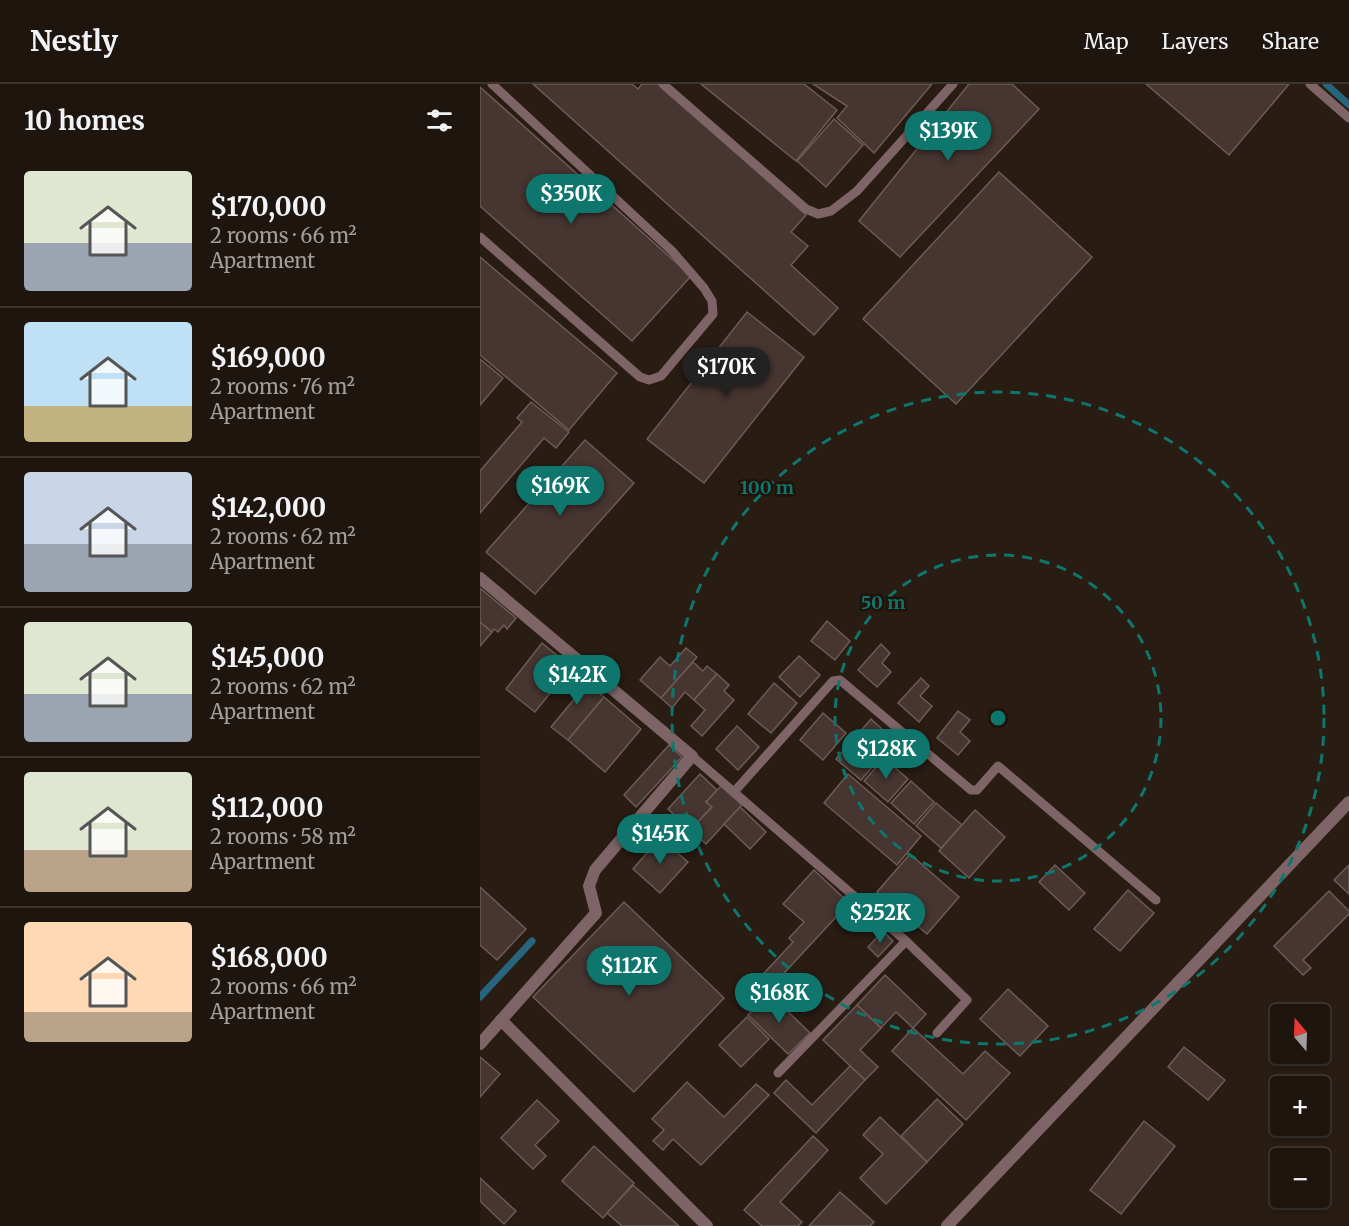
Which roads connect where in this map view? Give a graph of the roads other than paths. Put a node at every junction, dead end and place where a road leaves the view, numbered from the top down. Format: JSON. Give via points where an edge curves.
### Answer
{"nodes":[{"id":1,"x":492,"y":84,"type":"edge"},
{"id":2,"x":663,"y":84,"type":"edge"},
{"id":3,"x":953,"y":84,"type":"edge"},
{"id":4,"x":1310,"y":84,"type":"edge"},
{"id":5,"x":1349,"y":118,"type":"edge"},
{"id":6,"x":480,"y":237,"type":"edge"},
{"id":7,"x":480,"y":578,"type":"edge"},
{"id":8,"x":692,"y":756,"type":"junction"},
{"id":9,"x":734,"y":792,"type":"junction"},
{"id":10,"x":1349,"y":802,"type":"edge"},
{"id":11,"x":1156,"y":900,"type":"dead end"},
{"id":12,"x":906,"y":940,"type":"junction"},
{"id":13,"x":501,"y":1020,"type":"junction"},
{"id":14,"x":937,"y":1033,"type":"dead end"},
{"id":15,"x":480,"y":1044,"type":"edge"},
{"id":16,"x":778,"y":1073,"type":"dead end"},
{"id":17,"x":707,"y":1226,"type":"edge"},
{"id":18,"x":947,"y":1226,"type":"edge"}],
"edges":[{"from":1,"to":6,"type":"lane","via":[[672,251],[704,288],[712,301],[713,314],[662,376],[649,380],[640,377]]},
{"from":2,"to":3,"type":"lane","via":[[806,209],[818,214],[831,211],[857,191]]},
{"from":4,"to":5,"type":"lane"},
{"from":7,"to":8,"type":"street"},
{"from":8,"to":9,"type":"lane"},
{"from":8,"to":13,"type":"street","via":[[596,870],[589,886],[596,913]]},
{"from":9,"to":11,"type":"lane","via":[[833,681],[840,680],[971,790],[977,790],[998,766]]},
{"from":9,"to":12,"type":"lane"},
{"from":10,"to":18,"type":"street"},
{"from":12,"to":14,"type":"lane","via":[[967,1000]]},
{"from":12,"to":16,"type":"lane"},
{"from":13,"to":15,"type":"street"},
{"from":13,"to":17,"type":"street"}]}
